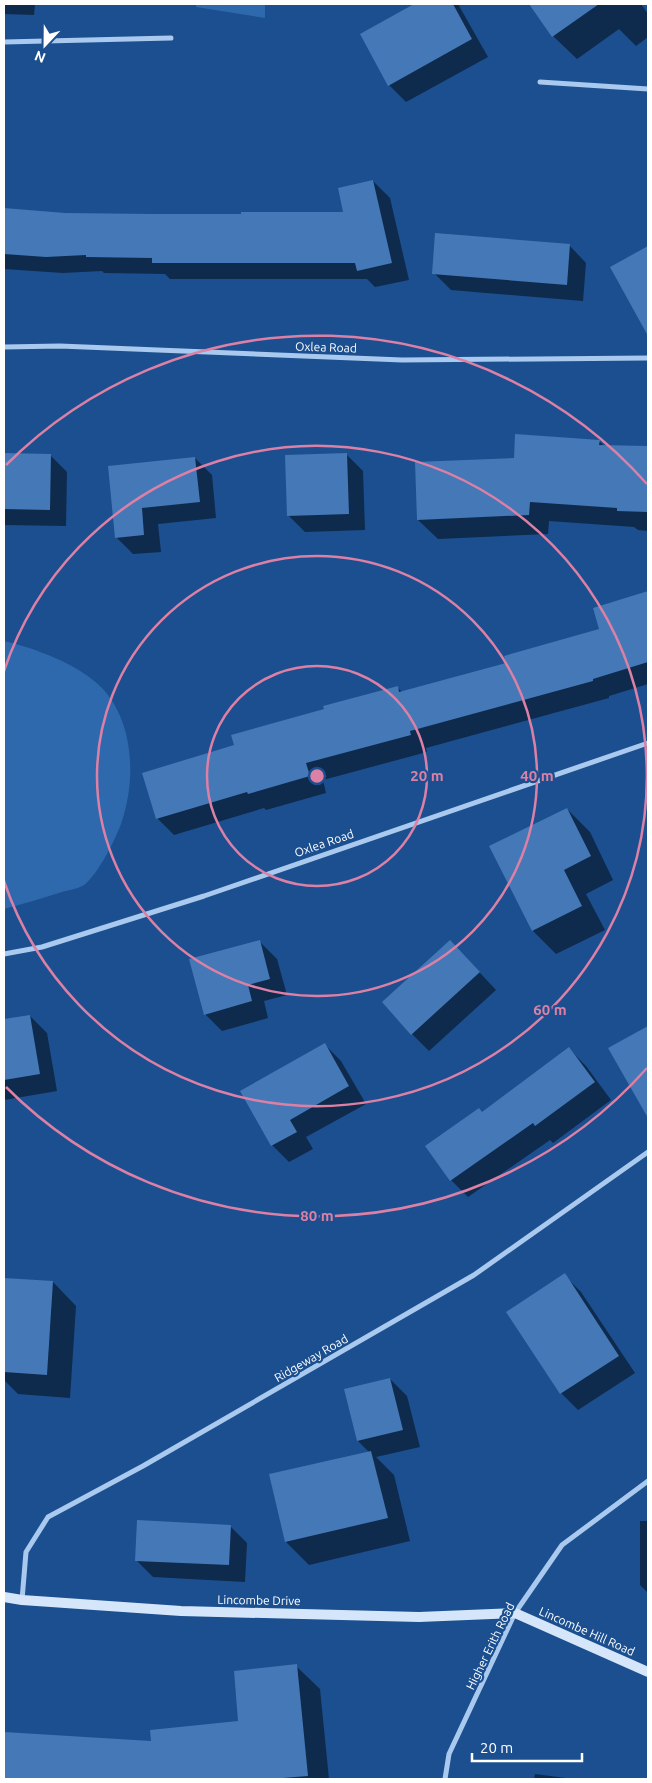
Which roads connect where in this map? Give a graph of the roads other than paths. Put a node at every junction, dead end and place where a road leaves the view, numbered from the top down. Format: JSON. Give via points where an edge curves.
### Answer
{"nodes":[{"id":1,"x":171,"y":38,"type":"dead end"},
{"id":2,"x":4,"y":42,"type":"edge"},
{"id":3,"x":540,"y":82,"type":"dead end"},
{"id":4,"x":648,"y":89,"type":"edge"},
{"id":5,"x":4,"y":346,"type":"edge"},
{"id":6,"x":648,"y":358,"type":"edge"},
{"id":7,"x":648,"y":743,"type":"edge"},
{"id":8,"x":4,"y":954,"type":"edge"},
{"id":9,"x":648,"y":1152,"type":"edge"},
{"id":10,"x":648,"y":1481,"type":"edge"},
{"id":11,"x":4,"y":1597,"type":"edge"},
{"id":12,"x":22,"y":1600,"type":"junction"},
{"id":13,"x":515,"y":1613,"type":"junction"},
{"id":14,"x":648,"y":1672,"type":"edge"},
{"id":15,"x":445,"y":1779,"type":"edge"}],
"edges":[{"from":1,"to":2,"type":"street"},
{"from":3,"to":4,"type":"street"},
{"from":5,"to":6,"type":"street","name":"Oxlea Road","via":[[402,360]]},
{"from":7,"to":8,"type":"street","name":"Oxlea Road","via":[[204,896],[42,947]]},
{"from":9,"to":12,"type":"street","name":"Ridgeway Road","via":[[474,1275],[143,1466],[48,1517],[26,1552]]},
{"from":10,"to":13,"type":"street","name":"Higher Erith Road","via":[[562,1545]]},
{"from":11,"to":12,"type":"street","name":"Lincombe Drive"},
{"from":12,"to":13,"type":"street","name":"Lincombe Drive","via":[[181,1611],[419,1617]]},
{"from":13,"to":14,"type":"street","name":"Lincombe Hill Road"},
{"from":13,"to":15,"type":"street","name":"Higher Erith Road","via":[[449,1754]]}]}
